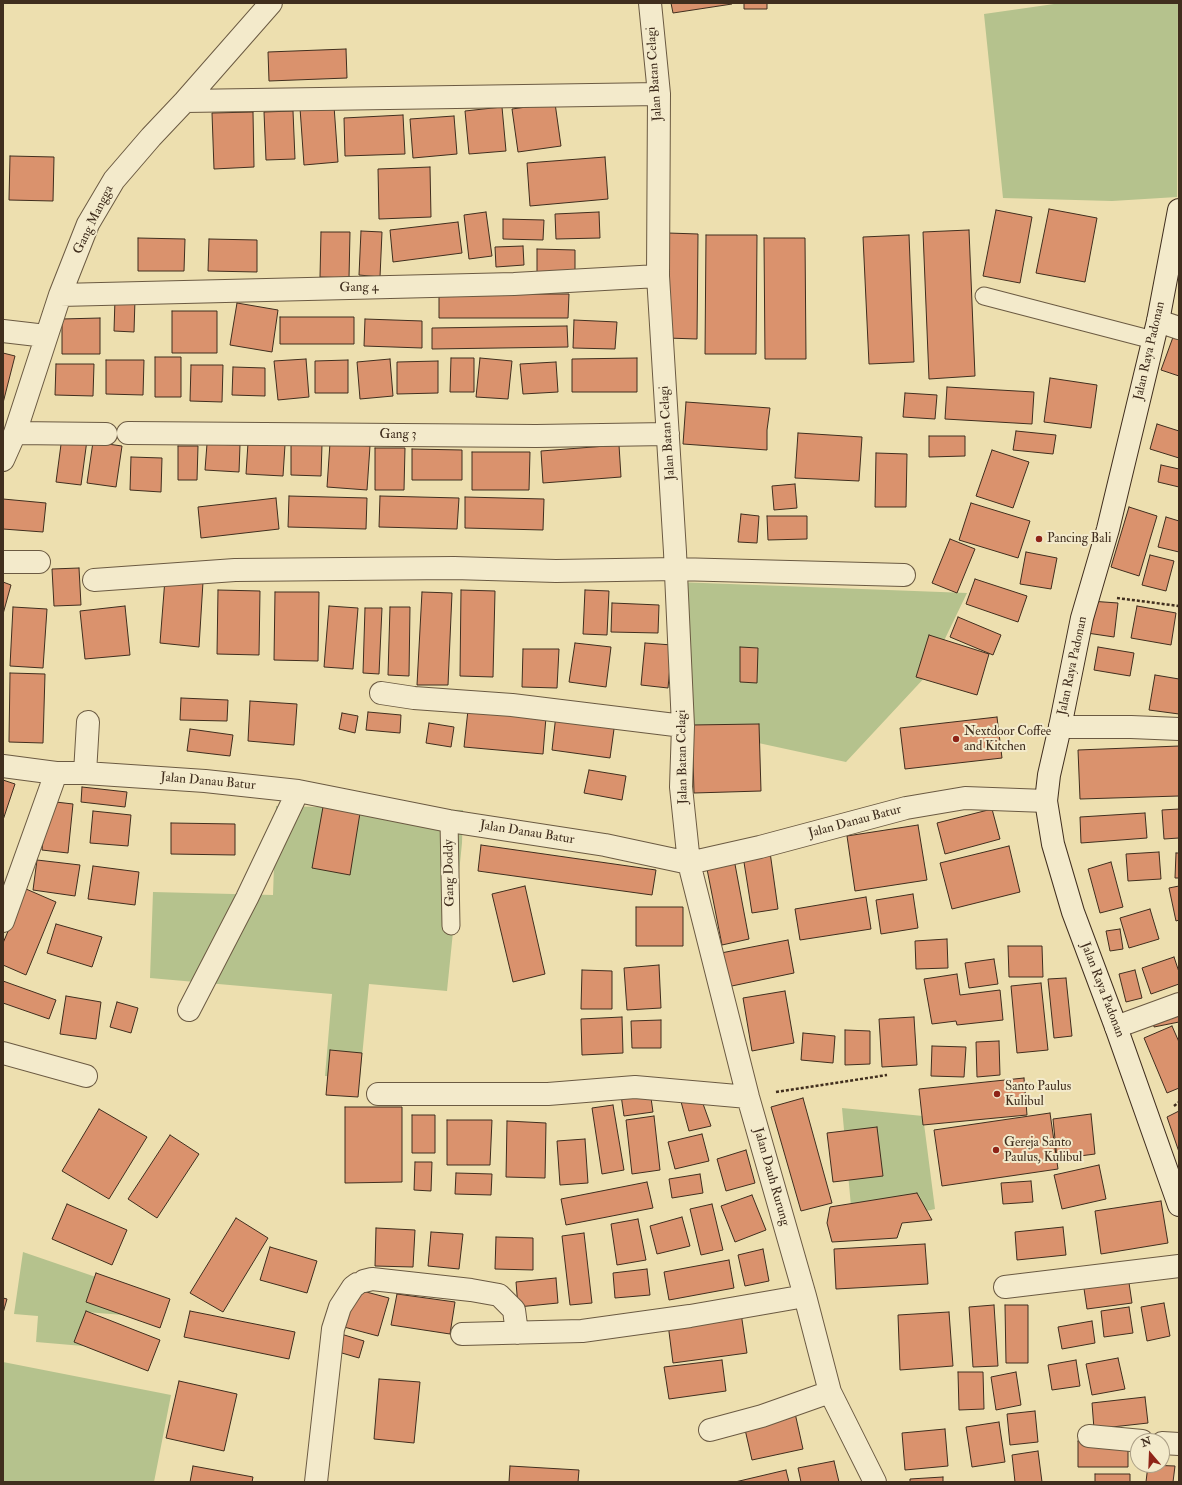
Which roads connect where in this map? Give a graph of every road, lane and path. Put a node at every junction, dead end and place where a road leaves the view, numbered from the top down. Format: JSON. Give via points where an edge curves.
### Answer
{"nodes":[{"id":1,"x":271,"y":3,"type":"edge"},
{"id":2,"x":650,"y":3,"type":"edge"},
{"id":3,"x":659,"y":94,"type":"junction"},
{"id":4,"x":185,"y":100,"type":"junction"},
{"id":5,"x":1179,"y":210,"type":"edge"},
{"id":6,"x":658,"y":276,"type":"junction"},
{"id":7,"x":60,"y":295,"type":"junction"},
{"id":8,"x":984,"y":296,"type":"dead end"},
{"id":9,"x":1179,"y":328,"type":"edge"},
{"id":10,"x":1155,"y":330,"type":"junction"},
{"id":11,"x":3,"y":331,"type":"edge"},
{"id":12,"x":46,"y":336,"type":"junction"},
{"id":13,"x":15,"y":433,"type":"junction"},
{"id":14,"x":128,"y":433,"type":"dead end"},
{"id":15,"x":106,"y":434,"type":"dead end"},
{"id":16,"x":668,"y":434,"type":"junction"},
{"id":17,"x":4,"y":455,"type":"edge"},
{"id":18,"x":3,"y":562,"type":"edge"},
{"id":19,"x":39,"y":562,"type":"dead end"},
{"id":20,"x":676,"y":569,"type":"junction"},
{"id":21,"x":904,"y":575,"type":"dead end"},
{"id":22,"x":94,"y":580,"type":"dead end"},
{"id":23,"x":1089,"y":594,"type":"junction"},
{"id":24,"x":1179,"y":606,"type":"edge"},
{"id":25,"x":381,"y":693,"type":"dead end"},
{"id":26,"x":88,"y":722,"type":"dead end"},
{"id":27,"x":683,"y":726,"type":"junction"},
{"id":28,"x":1060,"y":727,"type":"junction"},
{"id":29,"x":1179,"y":730,"type":"edge"},
{"id":30,"x":3,"y":766,"type":"edge"},
{"id":31,"x":56,"y":773,"type":"junction"},
{"id":32,"x":85,"y":773,"type":"junction"},
{"id":33,"x":298,"y":790,"type":"junction"},
{"id":34,"x":1046,"y":801,"type":"junction"},
{"id":35,"x":449,"y":821,"type":"junction"},
{"id":36,"x":689,"y":863,"type":"junction"},
{"id":37,"x":3,"y":920,"type":"edge"},
{"id":38,"x":451,"y":926,"type":"dead end"},
{"id":39,"x":1179,"y":1004,"type":"edge"},
{"id":40,"x":189,"y":1010,"type":"dead end"},
{"id":41,"x":1116,"y":1026,"type":"junction"},
{"id":42,"x":3,"y":1053,"type":"edge"},
{"id":43,"x":887,"y":1075,"type":"dead end"},
{"id":44,"x":86,"y":1076,"type":"dead end"},
{"id":45,"x":378,"y":1094,"type":"dead end"},
{"id":46,"x":748,"y":1097,"type":"junction"},
{"id":47,"x":1177,"y":1192,"type":"edge"},
{"id":48,"x":1179,"y":1266,"type":"edge"},
{"id":49,"x":1005,"y":1287,"type":"dead end"},
{"id":50,"x":805,"y":1296,"type":"junction"},
{"id":51,"x":517,"y":1333,"type":"junction"},
{"id":52,"x":462,"y":1334,"type":"dead end"},
{"id":53,"x":830,"y":1392,"type":"junction"},
{"id":54,"x":710,"y":1430,"type":"dead end"},
{"id":55,"x":1089,"y":1436,"type":"dead end"},
{"id":56,"x":1130,"y":1440,"type":"edge"},
{"id":57,"x":316,"y":1482,"type":"edge"},
{"id":58,"x":875,"y":1482,"type":"edge"}],
"edges":[{"from":1,"to":4,"type":"street","name":"Gang Mangga"},
{"from":2,"to":3,"type":"street","name":"Jalan Batan Celagi"},
{"from":3,"to":4,"type":"street"},
{"from":3,"to":6,"type":"street","name":"Jalan Batan Celagi"},
{"from":4,"to":7,"type":"street","name":"Gang Mangga","via":[[114,180],[88,224]]},
{"from":5,"to":10,"type":"street","name":"Jalan Raya Padonan"},
{"from":6,"to":7,"type":"street","name":"Gang 4","via":[[514,284]]},
{"from":6,"to":16,"type":"street","name":"Jalan Batan Celagi"},
{"from":7,"to":12,"type":"street","name":"Gang Mangga"},
{"from":8,"to":10,"type":"lane"},
{"from":9,"to":10,"type":"street"},
{"from":10,"to":23,"type":"street","name":"Jalan Raya Padonan","via":[[1108,529]]},
{"from":11,"to":12,"type":"street"},
{"from":12,"to":13,"type":"street","name":"Gang Mangga"},
{"from":13,"to":15,"type":"street"},
{"from":13,"to":17,"type":"street","name":"Gang Mangga"},
{"from":14,"to":16,"type":"street","name":"Gang 3","via":[[528,436]]},
{"from":16,"to":20,"type":"street","name":"Jalan Batan Celagi"},
{"from":18,"to":19,"type":"street"},
{"from":20,"to":21,"type":"street"},
{"from":20,"to":22,"type":"street","via":[[235,570]]},
{"from":20,"to":27,"type":"street","name":"Jalan Batan Celagi"},
{"from":23,"to":24,"type":"path"},
{"from":23,"to":28,"type":"street","name":"Jalan Raya Padonan"},
{"from":25,"to":27,"type":"street","via":[[512,705]]},
{"from":26,"to":32,"type":"street"},
{"from":27,"to":36,"type":"street","name":"Jalan Batan Celagi","via":[[681,787]]},
{"from":28,"to":29,"type":"street"},
{"from":28,"to":34,"type":"street","name":"Jalan Raya Padonan"},
{"from":30,"to":31,"type":"street","name":"Jalan Danau Batur"},
{"from":31,"to":32,"type":"street","name":"Jalan Danau Batur"},
{"from":31,"to":37,"type":"street"},
{"from":32,"to":33,"type":"street","name":"Jalan Danau Batur"},
{"from":33,"to":35,"type":"street","name":"Jalan Danau Batur"},
{"from":33,"to":40,"type":"street","via":[[247,898]]},
{"from":34,"to":36,"type":"street","name":"Jalan Danau Batur","via":[[965,798],[906,808]]},
{"from":34,"to":41,"type":"street","name":"Jalan Raya Padonan","via":[[1053,844],[1073,912]]},
{"from":35,"to":36,"type":"street","name":"Jalan Danau Batur","via":[[605,845]]},
{"from":35,"to":38,"type":"lane","name":"Gang Doddy"},
{"from":36,"to":46,"type":"street","name":"Jalan Dauh Rurung"},
{"from":39,"to":41,"type":"street"},
{"from":41,"to":47,"type":"street","name":"Jalan Raya Padonan"},
{"from":42,"to":44,"type":"street"},
{"from":43,"to":46,"type":"path"},
{"from":45,"to":46,"type":"street","via":[[548,1094],[635,1087]]},
{"from":46,"to":50,"type":"street","name":"Jalan Dauh Rurung"},
{"from":48,"to":49,"type":"street"},
{"from":50,"to":51,"type":"street","via":[[582,1331]]},
{"from":50,"to":53,"type":"street","name":"Jalan Dauh Rurung"},
{"from":51,"to":52,"type":"street"},
{"from":51,"to":57,"type":"street","via":[[514,1310],[499,1295],[376,1280],[361,1282],[353,1287],[340,1307],[333,1329]]},
{"from":53,"to":54,"type":"street","via":[[762,1416]]},
{"from":53,"to":58,"type":"street","name":"Jalan Dauh Rurung"},
{"from":55,"to":56,"type":"street"}]}
